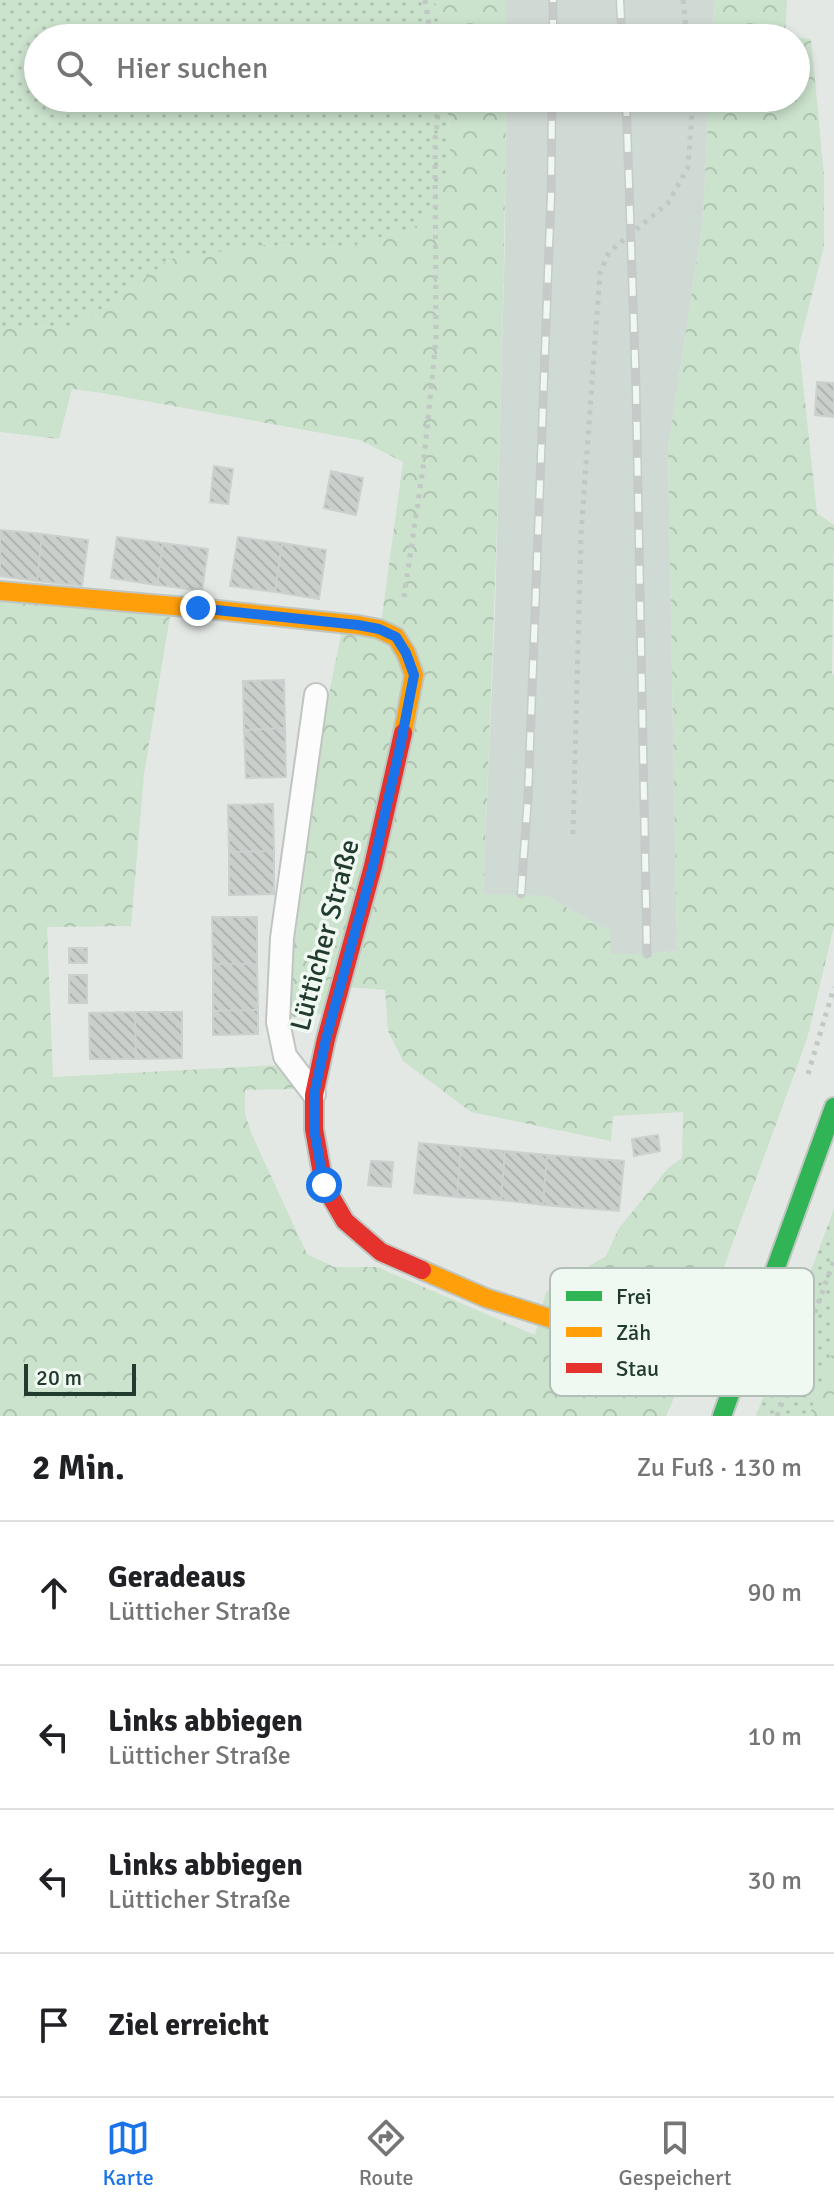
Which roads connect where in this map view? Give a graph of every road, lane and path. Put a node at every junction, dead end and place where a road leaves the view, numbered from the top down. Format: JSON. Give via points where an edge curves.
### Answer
{"nodes":[{"id":1,"x":425,"y":0,"type":"edge"},
{"id":2,"x":683,"y":0,"type":"edge"},
{"id":3,"x":429,"y":24,"type":"edge"},
{"id":4,"x":686,"y":24,"type":"edge"},
{"id":5,"x":438,"y":112,"type":"edge"},
{"id":6,"x":692,"y":112,"type":"edge"},
{"id":7,"x":0,"y":591,"type":"edge"},
{"id":8,"x":396,"y":637,"type":"junction"},
{"id":9,"x":316,"y":695,"type":"dead end"},
{"id":10,"x":573,"y":834,"type":"dead end"},
{"id":11,"x":314,"y":1095,"type":"junction"},
{"id":12,"x":834,"y":1107,"type":"edge"},
{"id":13,"x":834,"y":1260,"type":"edge"},
{"id":14,"x":777,"y":1268,"type":"edge"},
{"id":15,"x":814,"y":1315,"type":"edge"},
{"id":16,"x":550,"y":1318,"type":"edge"},
{"id":17,"x":731,"y":1396,"type":"edge"},
{"id":18,"x":784,"y":1396,"type":"edge"},
{"id":19,"x":722,"y":1416,"type":"edge"},
{"id":20,"x":777,"y":1416,"type":"edge"}],
"edges":[{"from":1,"to":3,"type":"path"},
{"from":2,"to":4,"type":"path"},
{"from":5,"to":8,"type":"path","via":[[436,340],[408,582]]},
{"from":6,"to":10,"type":"path","via":[[688,167],[668,203],[609,252],[600,273],[581,534]]},
{"from":7,"to":8,"type":"street","via":[[358,625]]},
{"from":8,"to":11,"type":"street","name":"Lütticher Straße","via":[[414,675],[373,866]]},
{"from":9,"to":11,"type":"lane","via":[[282,938],[278,1022],[285,1056]]},
{"from":11,"to":16,"type":"street","name":"Lütticher Straße","via":[[324,1185],[345,1221],[381,1252],[486,1298]]},
{"from":12,"to":14,"type":"street"},
{"from":13,"to":15,"type":"path"},
{"from":17,"to":19,"type":"street"},
{"from":18,"to":20,"type":"path"}]}
